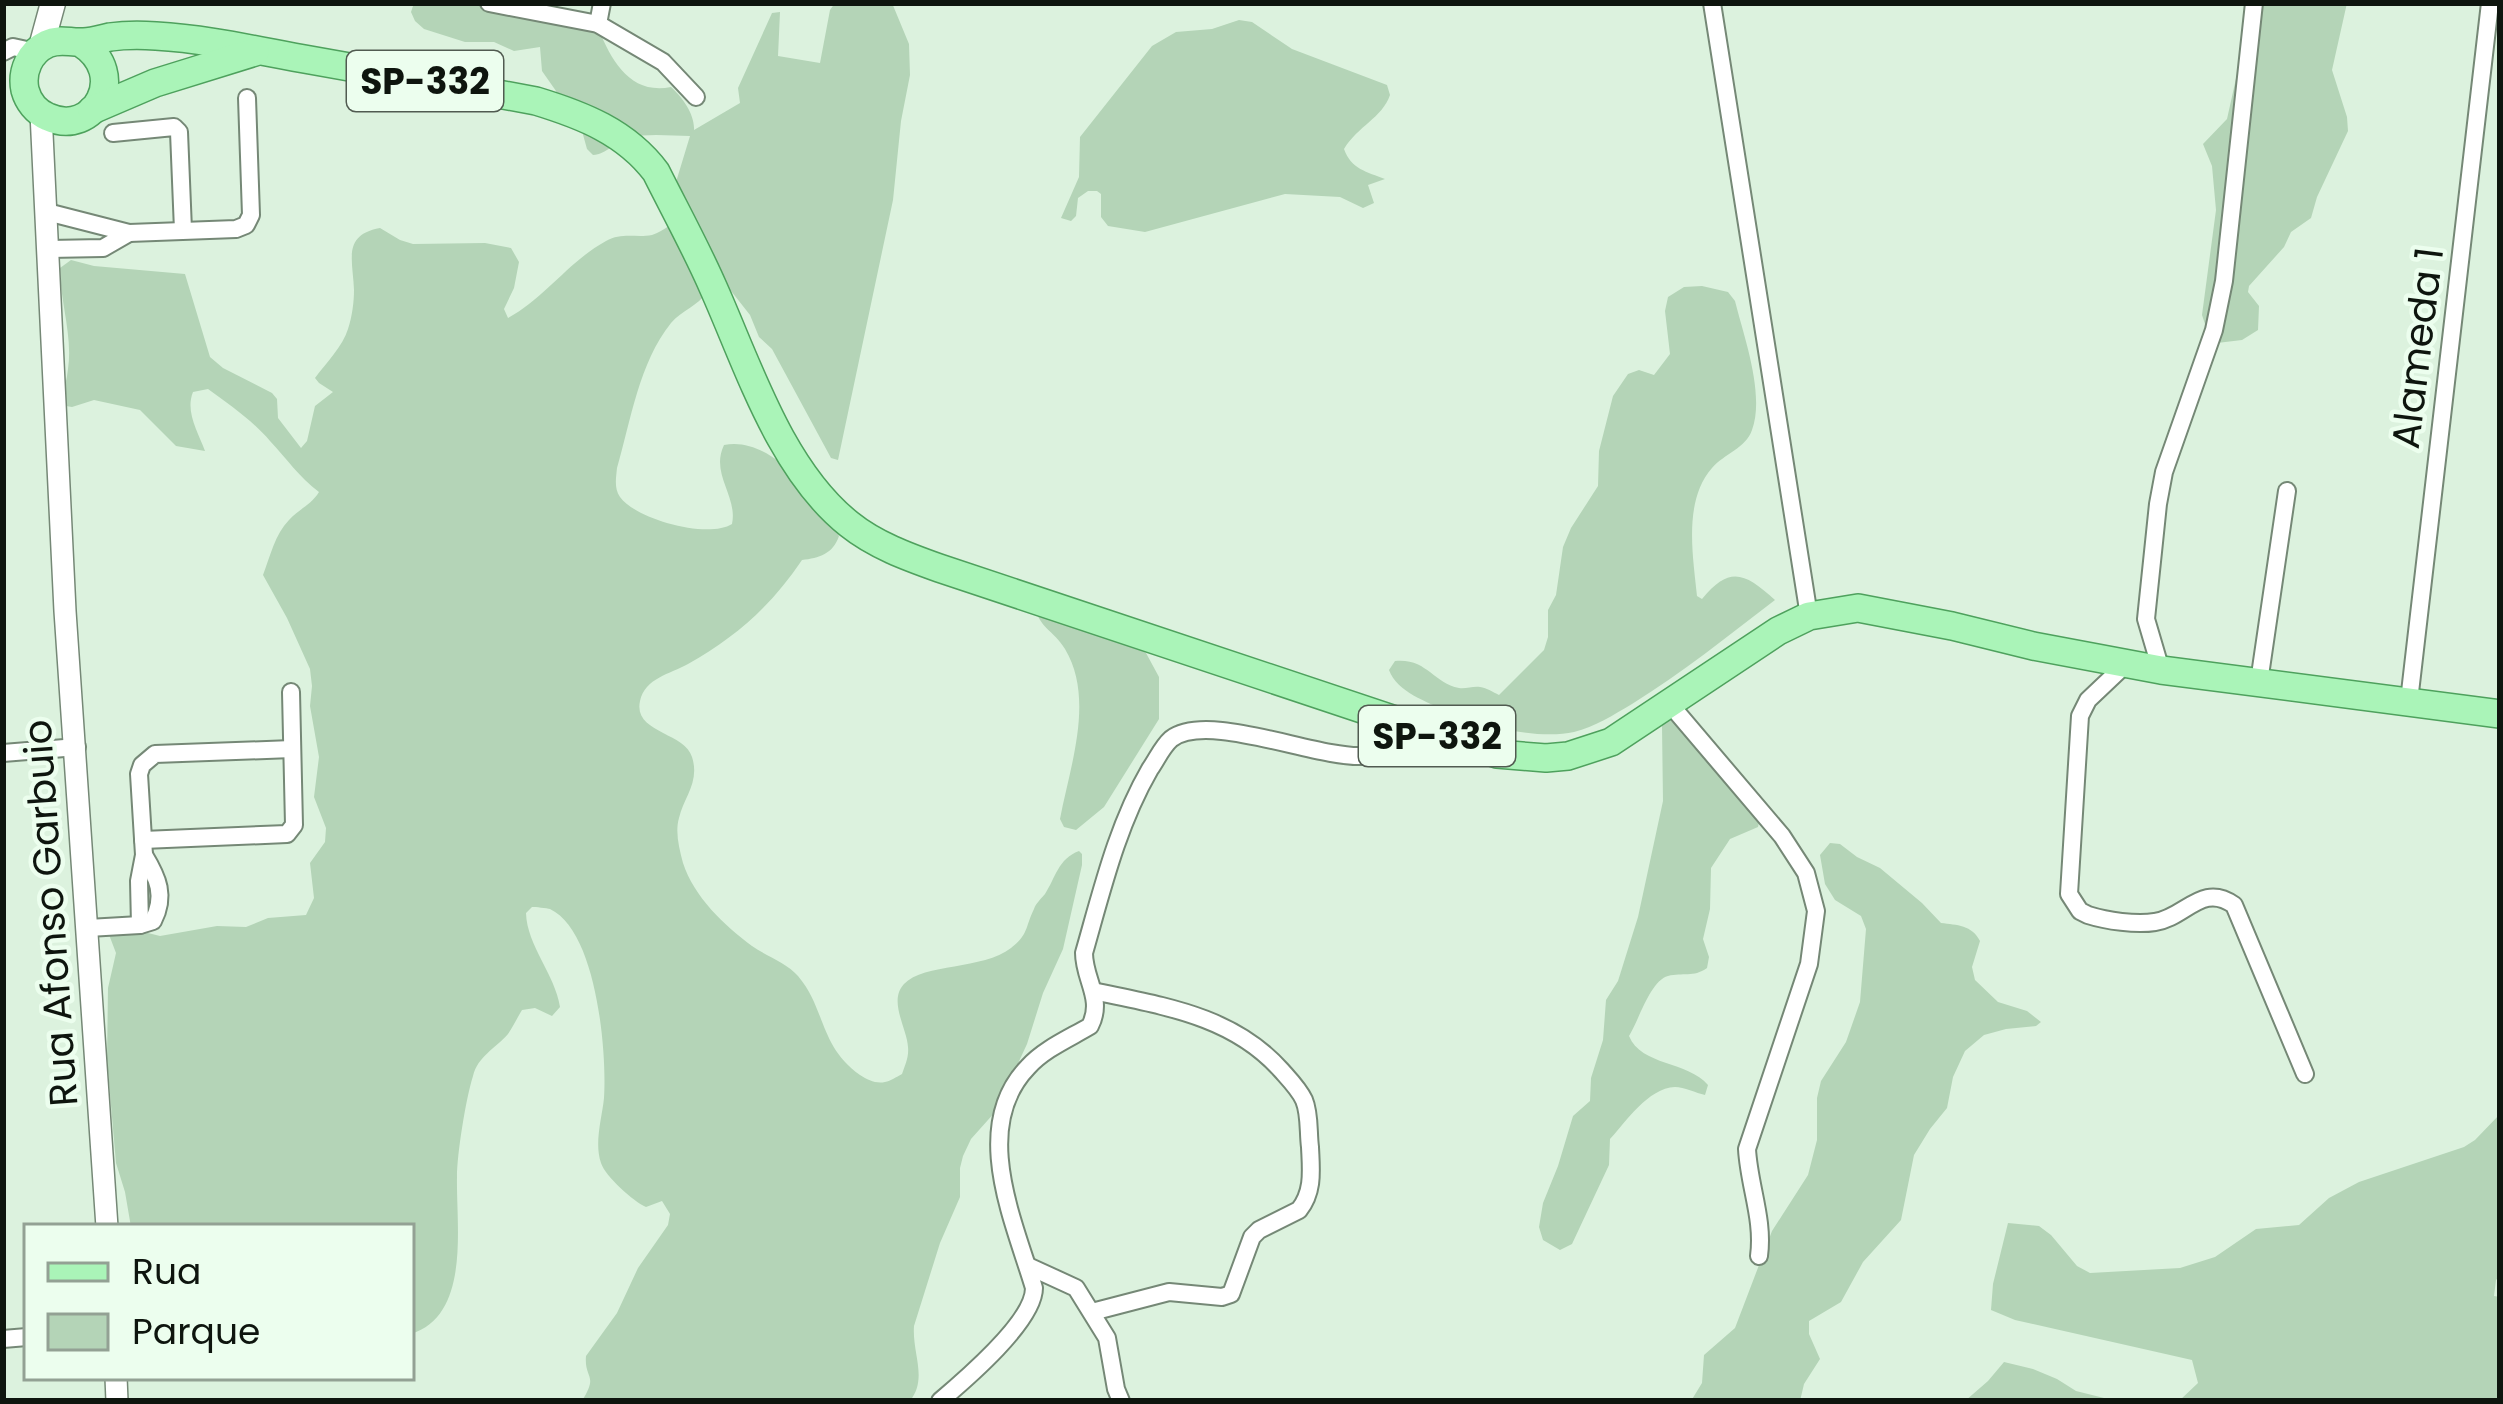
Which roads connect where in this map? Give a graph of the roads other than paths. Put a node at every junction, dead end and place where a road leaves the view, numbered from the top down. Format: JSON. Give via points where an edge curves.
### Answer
{"nodes":[{"id":1,"x":489,"y":3,"type":"edge"},
{"id":2,"x":602,"y":3,"type":"edge"},
{"id":3,"x":1712,"y":3,"type":"edge"},
{"id":4,"x":2254,"y":3,"type":"edge"},
{"id":5,"x":2490,"y":3,"type":"edge"},
{"id":6,"x":52,"y":7,"type":"edge"},
{"id":7,"x":598,"y":24,"type":"junction"},
{"id":8,"x":259,"y":50,"type":"junction"},
{"id":9,"x":36,"y":52,"type":"edge"},
{"id":10,"x":696,"y":97,"type":"dead end"},
{"id":11,"x":247,"y":98,"type":"dead end"},
{"id":12,"x":92,"y":110,"type":"junction"},
{"id":13,"x":45,"y":113,"type":"junction"},
{"id":14,"x":3,"y":115,"type":"edge"},
{"id":15,"x":113,"y":133,"type":"dead end"},
{"id":16,"x":47,"y":212,"type":"junction"},
{"id":17,"x":183,"y":230,"type":"junction"},
{"id":18,"x":130,"y":233,"type":"junction"},
{"id":19,"x":49,"y":250,"type":"junction"},
{"id":20,"x":2287,"y":491,"type":"dead end"},
{"id":21,"x":1808,"y":616,"type":"junction"},
{"id":22,"x":2126,"y":664,"type":"junction"},
{"id":23,"x":2162,"y":670,"type":"junction"},
{"id":24,"x":2259,"y":682,"type":"junction"},
{"id":25,"x":291,"y":692,"type":"dead end"},
{"id":26,"x":2409,"y":701,"type":"junction"},
{"id":27,"x":1669,"y":703,"type":"junction"},
{"id":28,"x":2500,"y":714,"type":"edge"},
{"id":29,"x":1432,"y":734,"type":"junction"},
{"id":30,"x":76,"y":747,"type":"junction"},
{"id":31,"x":292,"y":748,"type":"junction"},
{"id":32,"x":3,"y":753,"type":"edge"},
{"id":33,"x":143,"y":848,"type":"junction"},
{"id":34,"x":88,"y":928,"type":"junction"},
{"id":35,"x":1094,"y":991,"type":"junction"},
{"id":36,"x":2305,"y":1074,"type":"dead end"},
{"id":37,"x":107,"y":1224,"type":"edge"},
{"id":38,"x":1759,"y":1256,"type":"dead end"},
{"id":39,"x":1028,"y":1266,"type":"junction"},
{"id":40,"x":1092,"y":1312,"type":"junction"},
{"id":41,"x":940,"y":1401,"type":"edge"},
{"id":42,"x":1121,"y":1401,"type":"edge"}],
"edges":[{"from":1,"to":7,"type":"street"},
{"from":2,"to":7,"type":"street"},
{"from":3,"to":21,"type":"street"},
{"from":4,"to":23,"type":"street","via":[[2224,281],[2158,505],[2146,620]]},
{"from":5,"to":26,"type":"street","name":"Alameda 1"},
{"from":6,"to":9,"type":"main road"},
{"from":7,"to":10,"type":"street","via":[[663,62]]},
{"from":8,"to":9,"type":"main road","number":"SP-332","via":[[126,35]]},
{"from":8,"to":12,"type":"main road","number":"SP-332"},
{"from":8,"to":29,"type":"main road","number":"SP-332","via":[[536,101],[573,112],[635,149],[656,172],[798,467],[839,515],[879,544]]},
{"from":9,"to":12,"type":"main road","via":[[100,60],[105,86]]},
{"from":9,"to":13,"type":"main road","via":[[24,83]]},
{"from":11,"to":17,"type":"street","via":[[246,226]]},
{"from":12,"to":13,"type":"main road"},
{"from":13,"to":14,"type":"main road"},
{"from":13,"to":16,"type":"street","name":"Rua Afonso Garbuio"},
{"from":15,"to":17,"type":"street","via":[[179,132]]},
{"from":16,"to":18,"type":"street"},
{"from":16,"to":19,"type":"street","name":"Rua Afonso Garbuio"},
{"from":17,"to":18,"type":"street"},
{"from":18,"to":19,"type":"street","via":[[103,248]]},
{"from":19,"to":30,"type":"street","name":"Rua Afonso Garbuio"},
{"from":20,"to":24,"type":"street"},
{"from":21,"to":22,"type":"main road","number":"SP-332","via":[[1875,609]]},
{"from":21,"to":27,"type":"main road","number":"SP-332"},
{"from":22,"to":23,"type":"main road","number":"SP-332"},
{"from":22,"to":36,"type":"street","via":[[2083,707],[2069,894],[2088,915],[2150,923],[2209,896],[2234,905]]},
{"from":23,"to":24,"type":"main road","number":"SP-332"},
{"from":24,"to":26,"type":"main road","number":"SP-332"},
{"from":25,"to":31,"type":"street"},
{"from":26,"to":28,"type":"main road","number":"SP-332"},
{"from":27,"to":29,"type":"main road","number":"SP-332","via":[[1611,742],[1568,756],[1497,754]]},
{"from":27,"to":38,"type":"street","via":[[1781,836],[1806,873],[1816,911],[1809,964],[1747,1149],[1762,1228]]},
{"from":29,"to":35,"type":"street","via":[[1357,757],[1209,729],[1166,743],[1107,872],[1084,952]]},
{"from":30,"to":32,"type":"street"},
{"from":30,"to":34,"type":"street","name":"Rua Afonso Garbuio"},
{"from":31,"to":33,"type":"street","via":[[294,825],[287,834]]},
{"from":31,"to":33,"type":"street","via":[[155,754],[140,773]]},
{"from":33,"to":34,"type":"street","via":[[159,880],[153,921]]},
{"from":34,"to":37,"type":"street","name":"Rua Afonso Garbuio"},
{"from":35,"to":39,"type":"street","via":[[1090,1026],[1027,1067],[1002,1114],[998,1148],[1008,1209]]},
{"from":35,"to":40,"type":"street","via":[[1205,1017],[1267,1054],[1303,1097],[1312,1179],[1299,1210],[1252,1237],[1231,1294],[1169,1292]]},
{"from":39,"to":40,"type":"street","via":[[1076,1288]]},
{"from":39,"to":41,"type":"street","via":[[1034,1299],[1027,1316]]},
{"from":40,"to":42,"type":"street","via":[[1107,1338]]}]}
